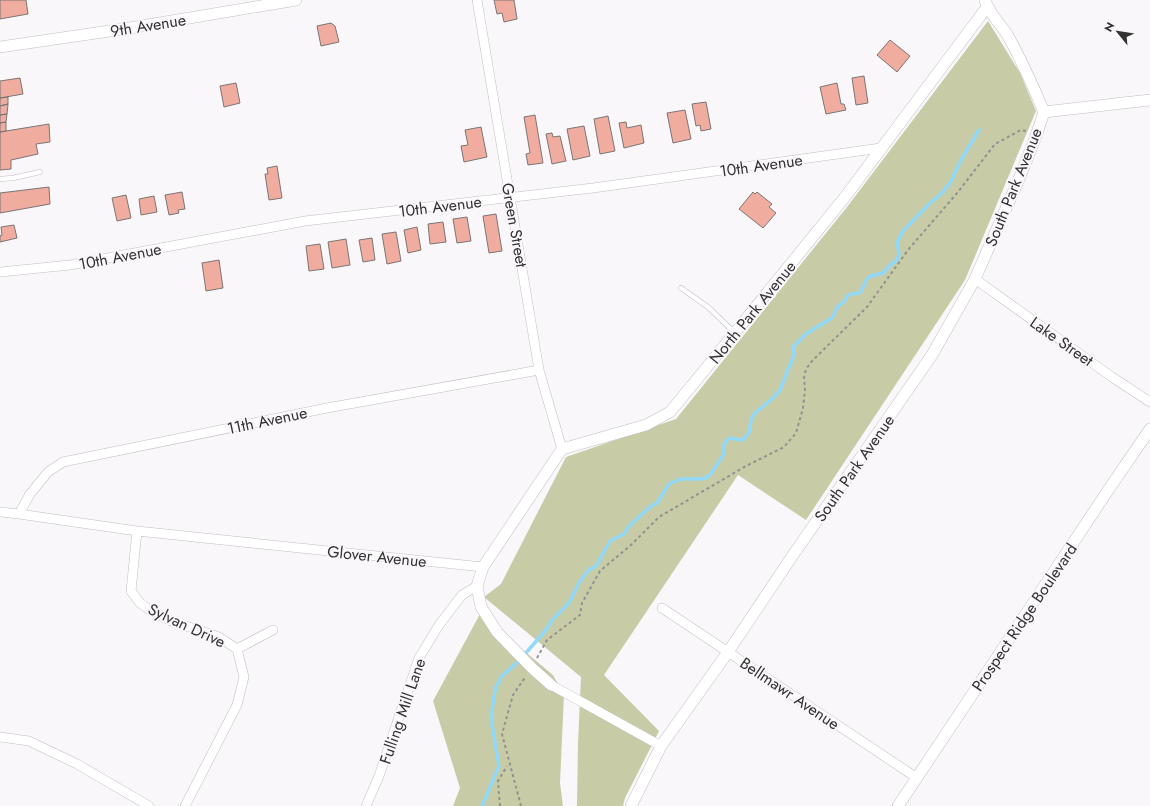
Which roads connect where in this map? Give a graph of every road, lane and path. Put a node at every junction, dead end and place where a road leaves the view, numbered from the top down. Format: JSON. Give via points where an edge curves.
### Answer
{"nodes":[{"id":1,"x":296,"y":0,"type":"edge"},
{"id":2,"x":477,"y":0,"type":"edge"},
{"id":3,"x":986,"y":3,"type":"edge"},
{"id":4,"x":0,"y":47,"type":"edge"},
{"id":5,"x":1150,"y":100,"type":"edge"},
{"id":6,"x":1044,"y":112,"type":"junction"},
{"id":7,"x":1036,"y":134,"type":"junction"},
{"id":8,"x":881,"y":148,"type":"junction"},
{"id":9,"x":40,"y":172,"type":"dead end"},
{"id":10,"x":0,"y":179,"type":"edge"},
{"id":11,"x":510,"y":198,"type":"junction"},
{"id":12,"x":0,"y":272,"type":"edge"},
{"id":13,"x":975,"y":279,"type":"junction"},
{"id":14,"x":681,"y":288,"type":"dead end"},
{"id":15,"x":735,"y":333,"type":"junction"},
{"id":16,"x":539,"y":370,"type":"junction"},
{"id":17,"x":1150,"y":402,"type":"edge"},
{"id":18,"x":1150,"y":429,"type":"edge"},
{"id":19,"x":562,"y":448,"type":"junction"},
{"id":20,"x":0,"y":512,"type":"edge"},
{"id":21,"x":19,"y":514,"type":"junction"},
{"id":22,"x":137,"y":531,"type":"junction"},
{"id":23,"x":483,"y":567,"type":"junction"},
{"id":24,"x":477,"y":586,"type":"junction"},
{"id":25,"x":662,"y":608,"type":"dead end"},
{"id":26,"x":273,"y":630,"type":"dead end"},
{"id":27,"x":237,"y":649,"type":"junction"},
{"id":28,"x":728,"y":652,"type":"junction"},
{"id":29,"x":529,"y":666,"type":"junction"},
{"id":30,"x":551,"y":685,"type":"joint"},
{"id":31,"x":0,"y":737,"type":"edge"},
{"id":32,"x":661,"y":746,"type":"junction"},
{"id":33,"x":507,"y":766,"type":"dead end"},
{"id":34,"x":917,"y":778,"type":"junction"},
{"id":35,"x":149,"y":806,"type":"edge"},
{"id":36,"x":185,"y":806,"type":"edge"},
{"id":37,"x":366,"y":806,"type":"edge"},
{"id":38,"x":500,"y":806,"type":"edge"},
{"id":39,"x":521,"y":806,"type":"edge"},
{"id":40,"x":631,"y":806,"type":"edge"},
{"id":41,"x":898,"y":806,"type":"edge"}],
"edges":[{"from":1,"to":4,"type":"street","name":"9th Avenue"},
{"from":2,"to":11,"type":"street","name":"Green Street"},
{"from":3,"to":6,"type":"street","via":[[1024,65]]},
{"from":3,"to":8,"type":"street","name":"North Park Avenue"},
{"from":5,"to":6,"type":"street"},
{"from":6,"to":7,"type":"street","name":"South Park Avenue"},
{"from":7,"to":13,"type":"street","name":"South Park Avenue"},
{"from":7,"to":29,"type":"path","via":[[1021,130],[995,144],[908,250],[867,307],[812,361],[806,369],[803,408],[796,433],[784,447],[659,517],[600,572],[582,603],[580,615],[547,640]]},
{"from":8,"to":11,"type":"street","name":"10th Avenue"},
{"from":8,"to":15,"type":"street","name":"North Park Avenue","via":[[845,197]]},
{"from":9,"to":10,"type":"lane"},
{"from":11,"to":12,"type":"street","name":"10th Avenue","via":[[305,221],[70,265]]},
{"from":11,"to":16,"type":"street","name":"Green Street"},
{"from":13,"to":17,"type":"street","name":"Lake Street"},
{"from":13,"to":28,"type":"street","name":"South Park Avenue","via":[[932,355]]},
{"from":14,"to":15,"type":"lane","via":[[708,307]]},
{"from":15,"to":19,"type":"street","name":"North Park Avenue","via":[[670,412],[646,425]]},
{"from":16,"to":19,"type":"street","name":"Green Street"},
{"from":16,"to":21,"type":"street","name":"11th Avenue","via":[[327,408],[63,462],[48,472],[30,494]]},
{"from":18,"to":34,"type":"street","name":"Prospect Ridge Boulevard"},
{"from":19,"to":23,"type":"street"},
{"from":20,"to":21,"type":"street","name":"Glover Avenue"},
{"from":21,"to":22,"type":"street","name":"Glover Avenue"},
{"from":22,"to":23,"type":"street","name":"Glover Avenue"},
{"from":22,"to":27,"type":"street","name":"Sylvan Drive","via":[[131,590],[140,602],[171,621],[220,637]]},
{"from":23,"to":24,"type":"street"},
{"from":24,"to":29,"type":"street","via":[[481,607],[497,632]]},
{"from":24,"to":37,"type":"street","name":"Fulling Mill Lane","via":[[462,595],[438,625],[419,658],[379,776]]},
{"from":25,"to":28,"type":"street","name":"Bellmawr Avenue"},
{"from":26,"to":27,"type":"street","name":"Sylvan Drive"},
{"from":27,"to":36,"type":"street","name":"Sylvan Drive","via":[[244,677],[237,705]]},
{"from":28,"to":32,"type":"street","name":"South Park Avenue"},
{"from":28,"to":34,"type":"street","name":"Bellmawr Avenue"},
{"from":29,"to":30,"type":"street"},
{"from":29,"to":39,"type":"path","via":[[513,695],[502,734]]},
{"from":30,"to":32,"type":"street"},
{"from":31,"to":35,"type":"street","via":[[36,744],[77,764]]},
{"from":32,"to":40,"type":"street","name":"South Park Avenue"},
{"from":33,"to":38,"type":"path","via":[[498,781]]},
{"from":34,"to":41,"type":"street","name":"Prospect Ridge Boulevard"}]}
